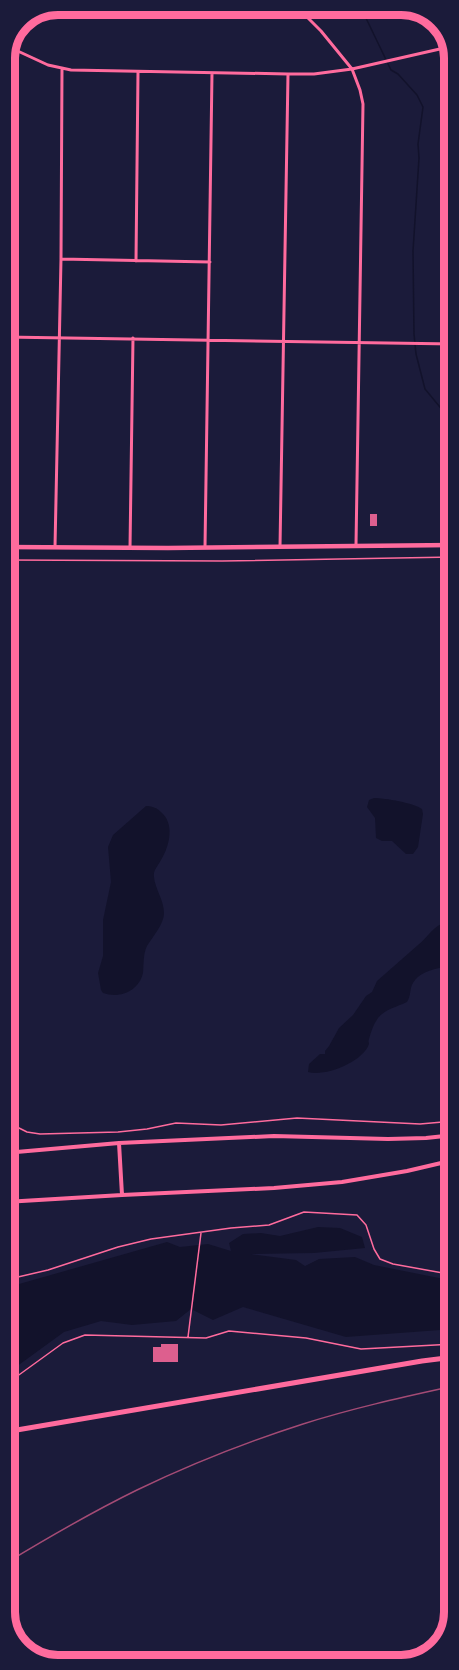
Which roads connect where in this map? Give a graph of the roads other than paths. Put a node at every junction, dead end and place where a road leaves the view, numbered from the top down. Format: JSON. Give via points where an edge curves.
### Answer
{"nodes":[{"id":1,"x":305,"y":15,"type":"edge"},
{"id":2,"x":443,"y":48,"type":"edge"},
{"id":3,"x":16,"y":50,"type":"edge"},
{"id":4,"x":62,"y":68,"type":"junction"},
{"id":5,"x":352,"y":69,"type":"junction"},
{"id":6,"x":138,"y":72,"type":"junction"},
{"id":7,"x":212,"y":73,"type":"junction"},
{"id":8,"x":288,"y":74,"type":"junction"},
{"id":9,"x":61,"y":260,"type":"junction"},
{"id":10,"x":136,"y":261,"type":"junction"},
{"id":11,"x":210,"y":262,"type":"junction"},
{"id":12,"x":15,"y":337,"type":"edge"},
{"id":13,"x":58,"y":338,"type":"junction"},
{"id":14,"x":133,"y":338,"type":"junction"},
{"id":15,"x":208,"y":340,"type":"junction"},
{"id":16,"x":283,"y":341,"type":"junction"},
{"id":17,"x":358,"y":343,"type":"junction"},
{"id":18,"x":444,"y":344,"type":"edge"},
{"id":19,"x":444,"y":545,"type":"edge"},
{"id":20,"x":356,"y":546,"type":"junction"},
{"id":21,"x":15,"y":547,"type":"edge"},
{"id":22,"x":55,"y":547,"type":"junction"},
{"id":23,"x":205,"y":547,"type":"junction"},
{"id":24,"x":280,"y":547,"type":"junction"},
{"id":25,"x":130,"y":548,"type":"junction"},
{"id":26,"x":444,"y":1136,"type":"edge"},
{"id":27,"x":119,"y":1143,"type":"junction"},
{"id":28,"x":15,"y":1152,"type":"edge"},
{"id":29,"x":444,"y":1162,"type":"edge"},
{"id":30,"x":122,"y":1195,"type":"junction"},
{"id":31,"x":15,"y":1201,"type":"edge"},
{"id":32,"x":444,"y":1358,"type":"edge"},
{"id":33,"x":15,"y":1430,"type":"edge"}],
"edges":[{"from":1,"to":5,"type":"street"},
{"from":2,"to":5,"type":"street"},
{"from":3,"to":4,"type":"street"},
{"from":4,"to":6,"type":"street"},
{"from":4,"to":9,"type":"street"},
{"from":5,"to":8,"type":"street"},
{"from":5,"to":17,"type":"street","via":[[363,105]]},
{"from":6,"to":7,"type":"street"},
{"from":6,"to":10,"type":"street"},
{"from":7,"to":8,"type":"street"},
{"from":7,"to":11,"type":"street"},
{"from":8,"to":16,"type":"street"},
{"from":9,"to":10,"type":"street"},
{"from":9,"to":13,"type":"street"},
{"from":10,"to":11,"type":"street"},
{"from":11,"to":15,"type":"street"},
{"from":12,"to":13,"type":"street"},
{"from":13,"to":14,"type":"street"},
{"from":13,"to":22,"type":"street"},
{"from":14,"to":15,"type":"street"},
{"from":14,"to":25,"type":"street"},
{"from":15,"to":16,"type":"street"},
{"from":15,"to":23,"type":"street"},
{"from":16,"to":17,"type":"street"},
{"from":16,"to":24,"type":"street"},
{"from":17,"to":18,"type":"street"},
{"from":17,"to":20,"type":"street"},
{"from":19,"to":20,"type":"main road"},
{"from":20,"to":24,"type":"main road"},
{"from":21,"to":22,"type":"main road"},
{"from":22,"to":25,"type":"main road"},
{"from":23,"to":24,"type":"main road"},
{"from":23,"to":25,"type":"main road"},
{"from":26,"to":27,"type":"street","via":[[274,1136]]},
{"from":27,"to":28,"type":"street"},
{"from":27,"to":30,"type":"street"},
{"from":29,"to":30,"type":"street","via":[[342,1182]]},
{"from":30,"to":31,"type":"street"},
{"from":32,"to":33,"type":"main road"}]}
